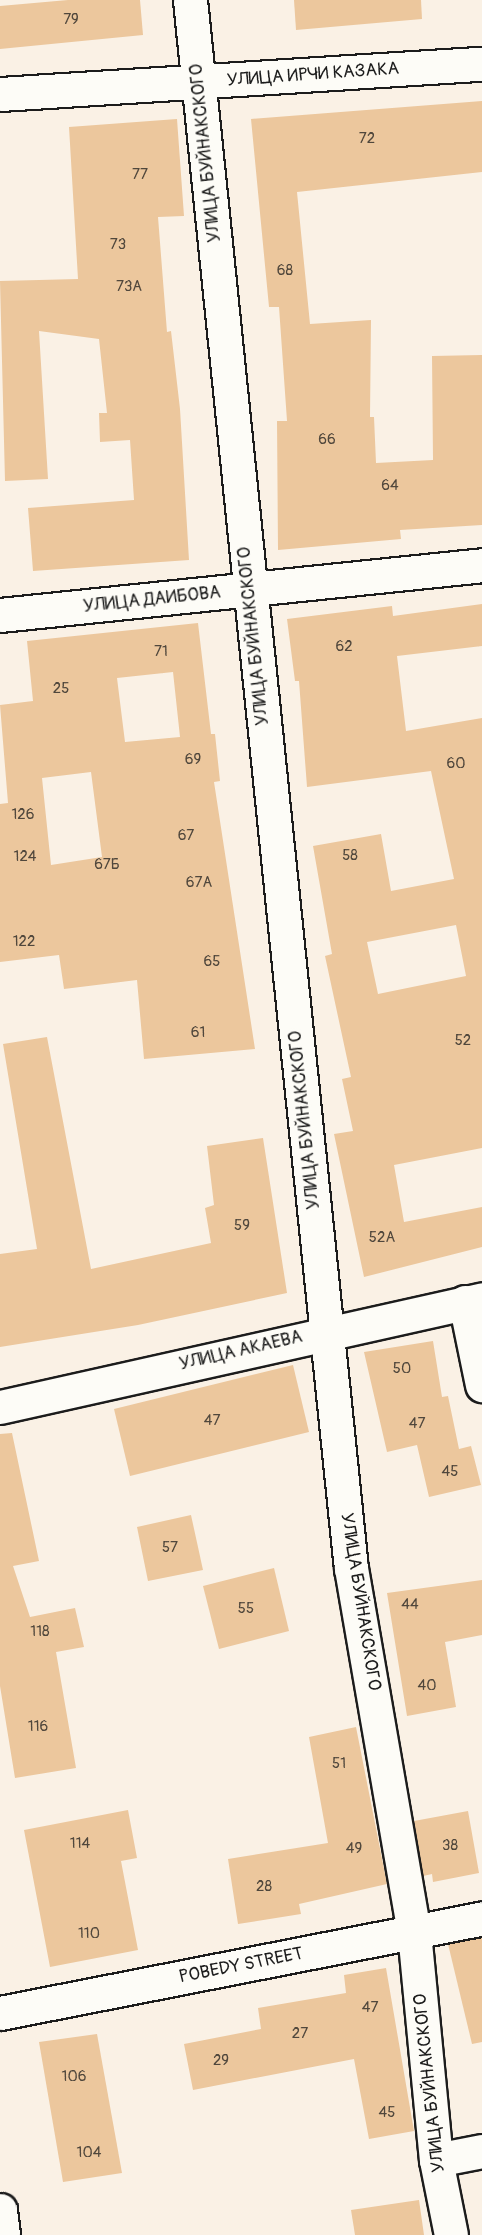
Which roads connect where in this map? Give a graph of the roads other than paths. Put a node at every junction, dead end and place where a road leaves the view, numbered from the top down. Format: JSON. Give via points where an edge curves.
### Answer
{"nodes":[{"id":1,"x":190,"y":0,"type":"edge"},
{"id":2,"x":482,"y":64,"type":"edge"},
{"id":3,"x":199,"y":83,"type":"junction"},
{"id":4,"x":0,"y":94,"type":"edge"},
{"id":5,"x":482,"y":565,"type":"edge"},
{"id":6,"x":249,"y":590,"type":"junction"},
{"id":7,"x":0,"y":615,"type":"edge"},
{"id":8,"x":473,"y":1300,"type":"edge"},
{"id":9,"x":327,"y":1331,"type":"junction"},
{"id":10,"x":482,"y":1385,"type":"edge"},
{"id":11,"x":0,"y":1407,"type":"edge"},
{"id":12,"x":482,"y":1918,"type":"edge"},
{"id":13,"x":414,"y":1932,"type":"junction"},
{"id":14,"x":0,"y":2013,"type":"edge"},
{"id":15,"x":482,"y":2151,"type":"edge"},
{"id":16,"x":436,"y":2160,"type":"junction"},
{"id":17,"x":0,"y":2210,"type":"edge"},
{"id":18,"x":3,"y":2235,"type":"edge"},
{"id":19,"x":451,"y":2235,"type":"edge"}],
"edges":[{"from":1,"to":3,"type":"street","name":"УЛИЦА БУЙНАКСКОГО"},
{"from":2,"to":3,"type":"street","name":"УЛИЦА ИРЧИ КАЗАКА"},
{"from":3,"to":4,"type":"street","name":"УЛИЦА ИРЧИ КАЗАКА"},
{"from":3,"to":6,"type":"street","name":"УЛИЦА БУЙНАКСКОГО"},
{"from":5,"to":6,"type":"street","name":"УЛИЦА ДАИБОВА"},
{"from":6,"to":7,"type":"street","name":"УЛИЦА ДАИБОВА"},
{"from":6,"to":9,"type":"street","name":"УЛИЦА БУЙНАКСКОГО"},
{"from":8,"to":9,"type":"street","name":"УЛИЦА АКАЕВА"},
{"from":8,"to":10,"type":"street"},
{"from":9,"to":11,"type":"street","name":"УЛИЦА АКАЕВА"},
{"from":9,"to":13,"type":"street","name":"УЛИЦА БУЙНАКСКОГО","via":[[351,1568]]},
{"from":12,"to":13,"type":"street","name":"POBEDY STREET"},
{"from":13,"to":14,"type":"street","name":"POBEDY STREET"},
{"from":13,"to":16,"type":"street","name":"УЛИЦА БУЙНАКСКОГО"},
{"from":15,"to":16,"type":"street"},
{"from":16,"to":19,"type":"street","name":"УЛИЦА БУЙНАКСКОГО"},
{"from":17,"to":18,"type":"street"}]}
